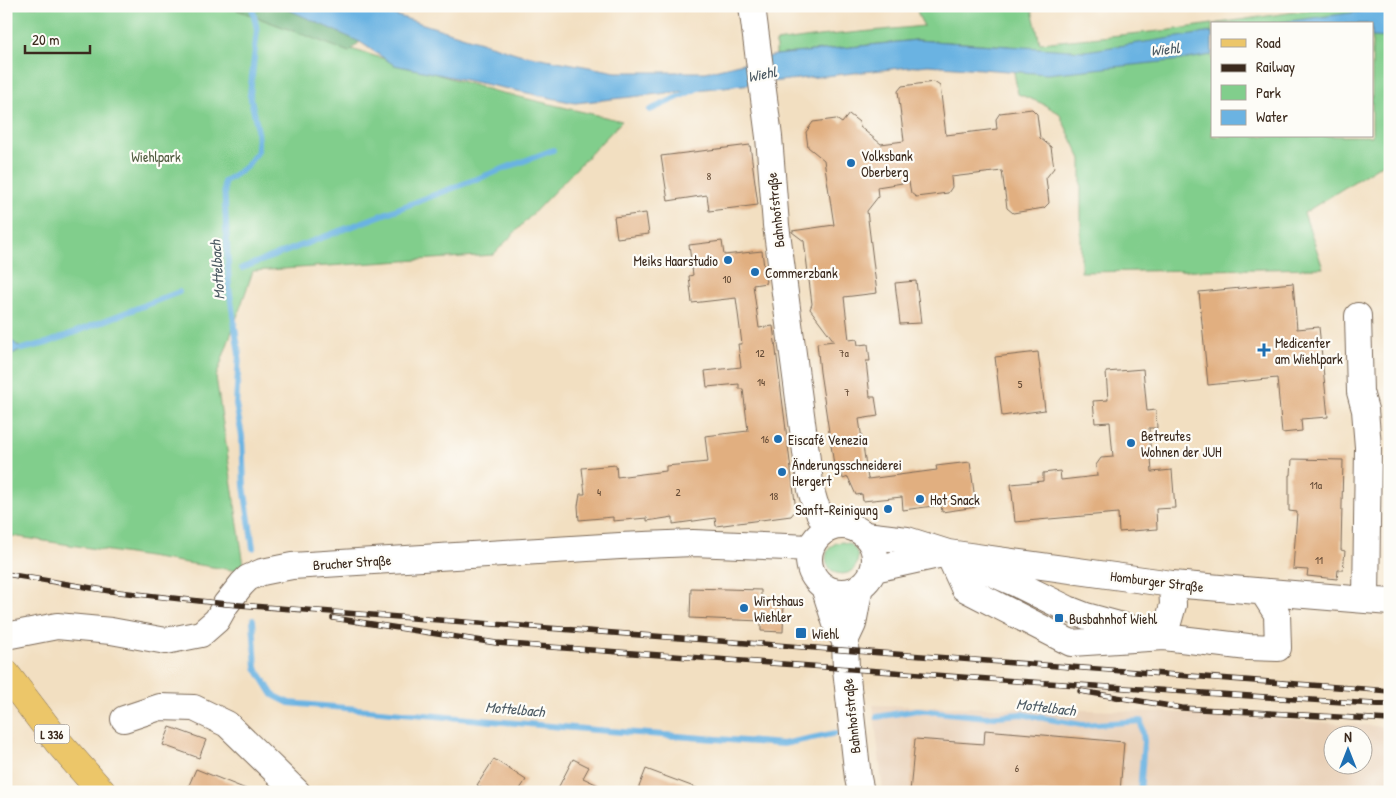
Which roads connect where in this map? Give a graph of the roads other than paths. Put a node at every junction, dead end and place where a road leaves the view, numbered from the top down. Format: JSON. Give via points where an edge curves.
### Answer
{"nodes":[{"id":1,"x":752,"y":6,"type":"edge"},
{"id":2,"x":1358,"y":316,"type":"dead end"},
{"id":3,"x":866,"y":535,"type":"junction"},
{"id":4,"x":819,"y":538,"type":"junction"},
{"id":5,"x":727,"y":545,"type":"junction"},
{"id":6,"x":948,"y":553,"type":"junction"},
{"id":7,"x":867,"y":578,"type":"junction"},
{"id":8,"x":819,"y":581,"type":"junction"},
{"id":9,"x":1172,"y":584,"type":"junction"},
{"id":10,"x":1263,"y":592,"type":"junction"},
{"id":11,"x":1378,"y":601,"type":"edge"},
{"id":12,"x":6,"y":636,"type":"edge"},
{"id":13,"x":1164,"y":637,"type":"junction"},
{"id":14,"x":845,"y":641,"type":"junction"},
{"id":15,"x":6,"y":674,"type":"edge"},
{"id":16,"x":124,"y":719,"type":"dead end"},
{"id":17,"x":102,"y":792,"type":"edge"},
{"id":18,"x":297,"y":792,"type":"edge"},
{"id":19,"x":862,"y":792,"type":"edge"}],
"edges":[{"from":1,"to":4,"type":"street","name":"Bahnhofstraße","via":[[769,137],[776,225]]},
{"from":2,"to":11,"type":"street","name":"Homburger Straße","via":[[1360,392],[1365,410]]},
{"from":3,"to":4,"type":"street","via":[[843,525]]},
{"from":3,"to":6,"type":"street","name":"Homburger Straße","via":[[907,540]]},
{"from":3,"to":7,"type":"street","via":[[875,554]]},
{"from":4,"to":5,"type":"street","name":"Brucher Straße","via":[[776,546]]},
{"from":4,"to":8,"type":"street","via":[[809,557],[810,567]]},
{"from":5,"to":8,"type":"street","name":"Brucher Straße","via":[[796,568]]},
{"from":5,"to":12,"type":"street","name":"Brucher Straße","via":[[620,546],[292,566],[248,578],[217,620],[201,634],[166,641],[57,626]]},
{"from":6,"to":7,"type":"street","name":"Homburger Straße"},
{"from":6,"to":9,"type":"street","name":"Homburger Straße"},
{"from":6,"to":13,"type":"street","via":[[1068,609]]},
{"from":7,"to":8,"type":"street","via":[[852,590],[843,592],[833,591]]},
{"from":7,"to":14,"type":"street","name":"Bahnhofstraße","via":[[854,624]]},
{"from":8,"to":14,"type":"street","name":"Bahnhofstraße"},
{"from":9,"to":10,"type":"street","name":"Homburger Straße"},
{"from":9,"to":13,"type":"street","via":[[1173,605]]},
{"from":10,"to":11,"type":"street","name":"Homburger Straße"},
{"from":10,"to":13,"type":"street","via":[[1277,614],[1278,648],[1248,648]]},
{"from":14,"to":19,"type":"street","name":"Bahnhofstraße"},
{"from":15,"to":17,"type":"main road","number":"L 336","via":[[58,742]]},
{"from":16,"to":18,"type":"street","via":[[160,707],[194,708],[227,724]]}]}
